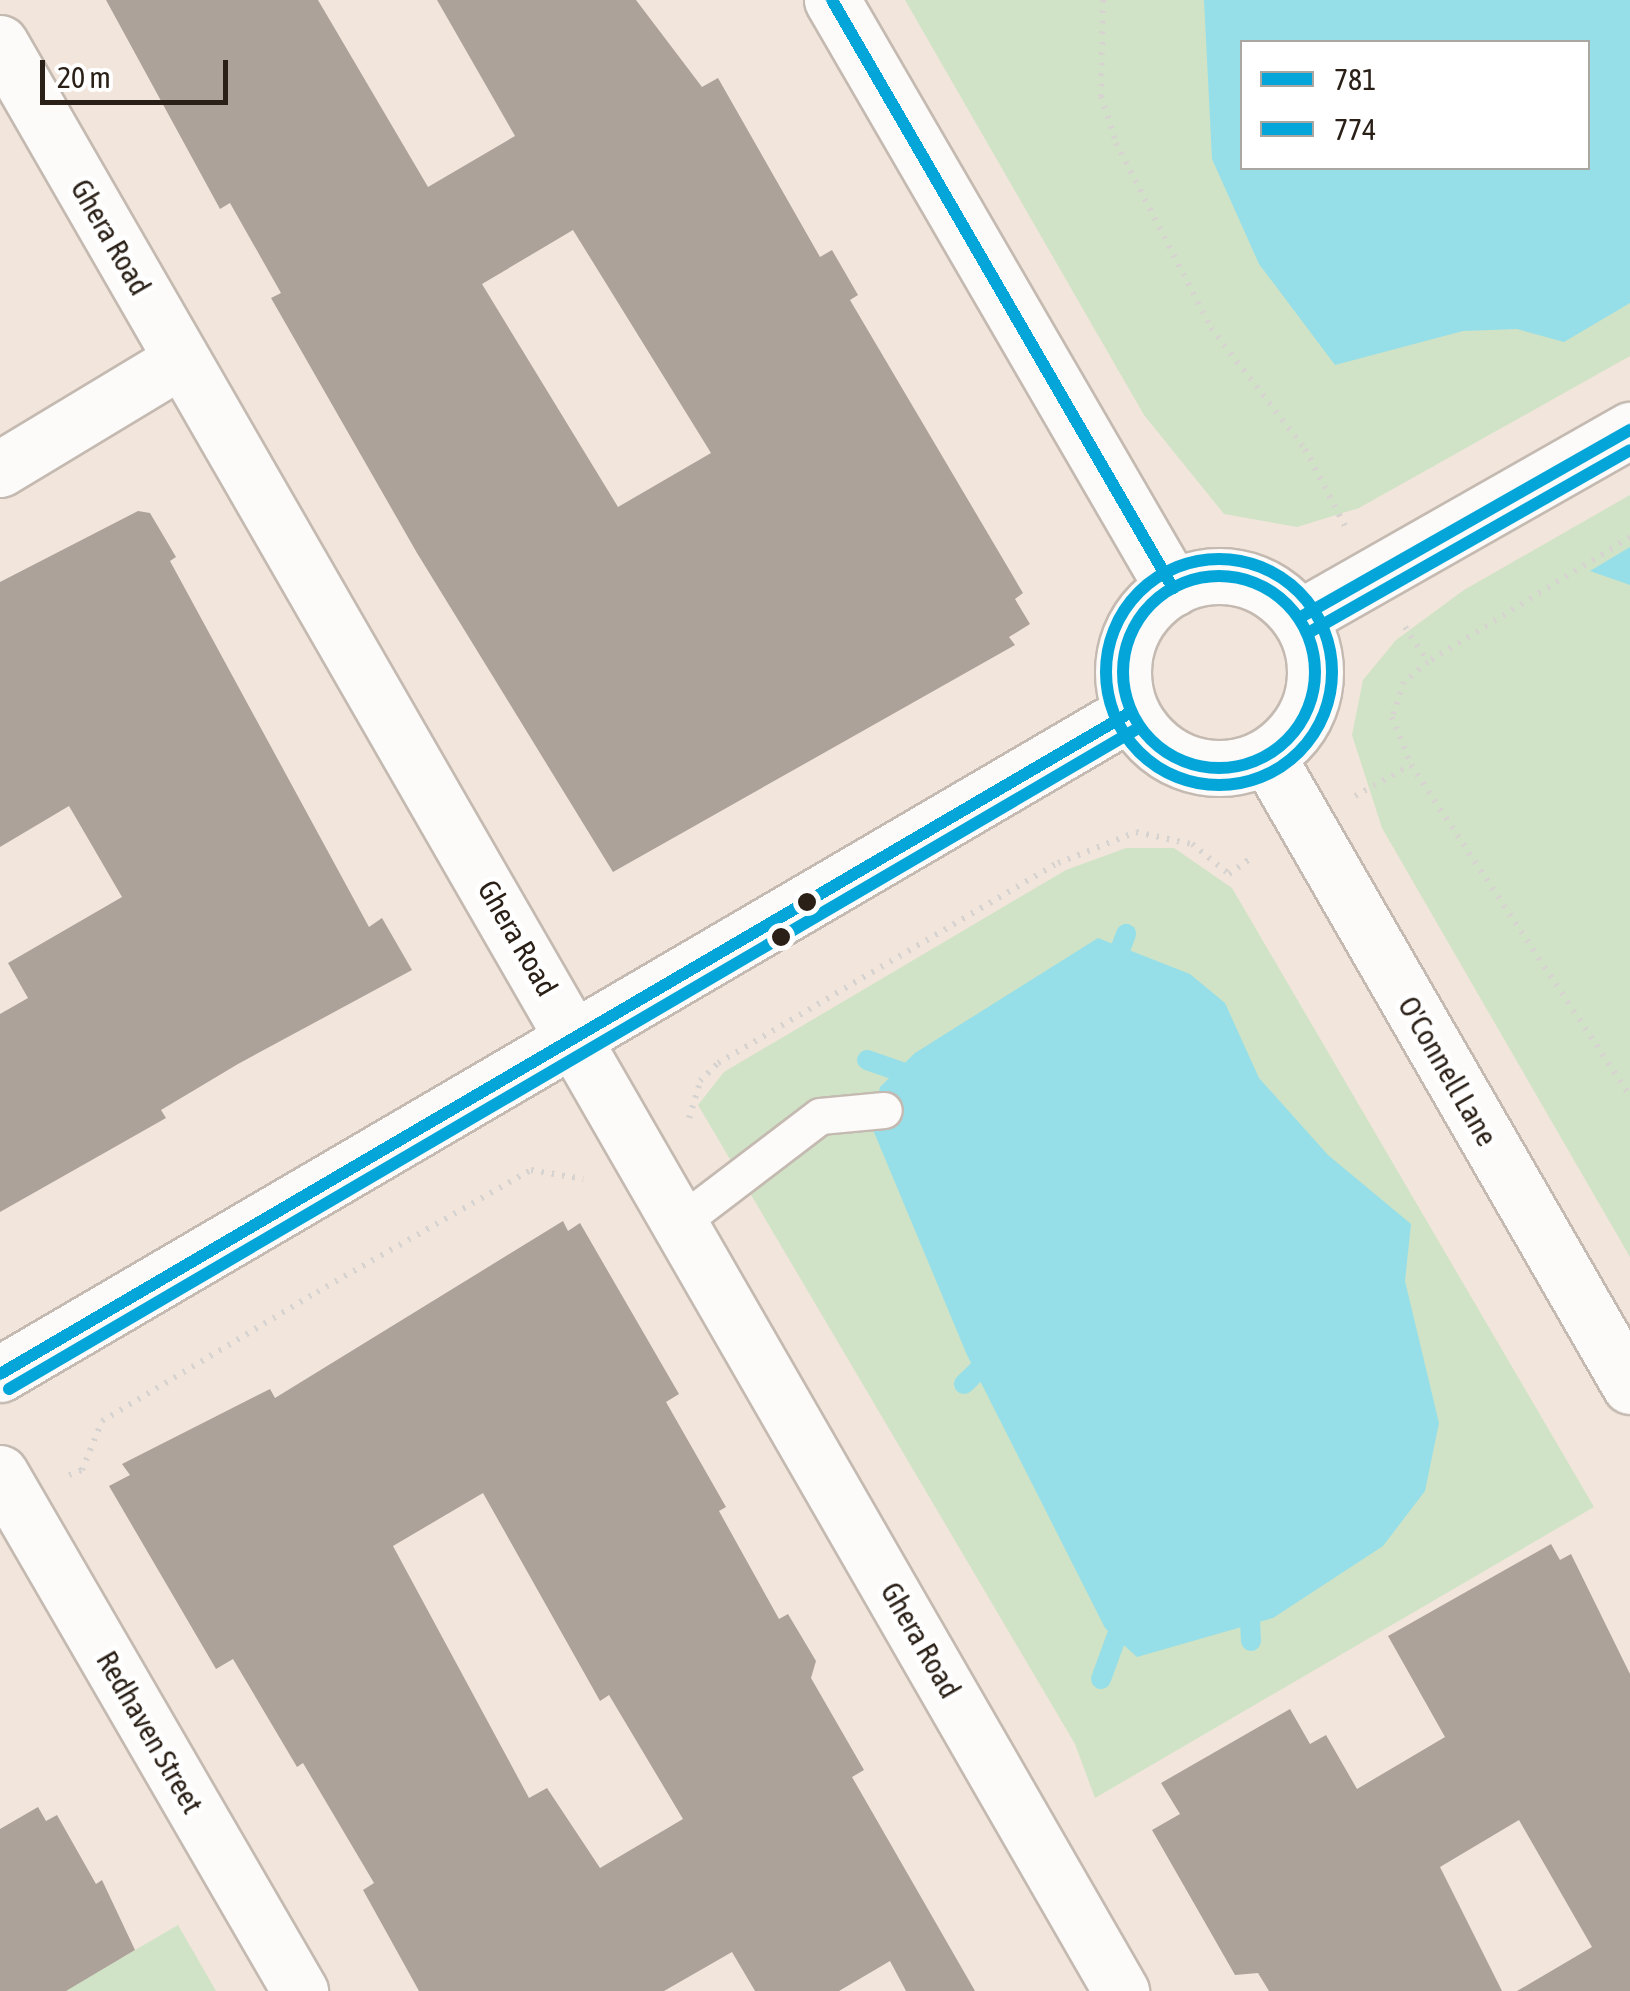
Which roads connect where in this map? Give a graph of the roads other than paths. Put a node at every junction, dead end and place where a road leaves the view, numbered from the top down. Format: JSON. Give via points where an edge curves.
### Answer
{"nodes":[{"id":1,"x":832,"y":0,"type":"edge"},
{"id":2,"x":0,"y":43,"type":"edge"},
{"id":3,"x":181,"y":360,"type":"junction"},
{"id":4,"x":1630,"y":430,"type":"edge"},
{"id":5,"x":0,"y":469,"type":"edge"},
{"id":6,"x":1173,"y":588,"type":"junction"},
{"id":7,"x":1299,"y":618,"type":"junction"},
{"id":8,"x":1131,"y":712,"type":"junction"},
{"id":9,"x":1266,"y":756,"type":"junction"},
{"id":10,"x":577,"y":1040,"type":"junction"},
{"id":11,"x":884,"y":1110,"type":"dead end"},
{"id":12,"x":682,"y":1221,"type":"junction"},
{"id":13,"x":0,"y":1374,"type":"edge"},
{"id":14,"x":1630,"y":1386,"type":"edge"},
{"id":15,"x":0,"y":1474,"type":"edge"},
{"id":16,"x":300,"y":1991,"type":"edge"},
{"id":17,"x":1121,"y":1991,"type":"edge"}],
"edges":[{"from":1,"to":6,"type":"street"},
{"from":2,"to":3,"type":"street","name":"Ghera Road"},
{"from":3,"to":5,"type":"street"},
{"from":3,"to":10,"type":"street","name":"Ghera Road"},
{"from":4,"to":7,"type":"street"},
{"from":6,"to":7,"type":"street","via":[[1200,578],[1255,582]]},
{"from":6,"to":8,"type":"street","via":[[1128,642]]},
{"from":7,"to":9,"type":"street","via":[[1312,647],[1308,709]]},
{"from":8,"to":9,"type":"street","via":[[1148,738],[1204,768]]},
{"from":8,"to":10,"type":"street"},
{"from":9,"to":14,"type":"street","name":"O'Connell Lane"},
{"from":10,"to":12,"type":"street","name":"Ghera Road"},
{"from":10,"to":13,"type":"street"},
{"from":11,"to":12,"type":"lane","via":[[820,1116]]},
{"from":12,"to":17,"type":"street","name":"Ghera Road"},
{"from":15,"to":16,"type":"street","name":"Redhaven Street"}]}
